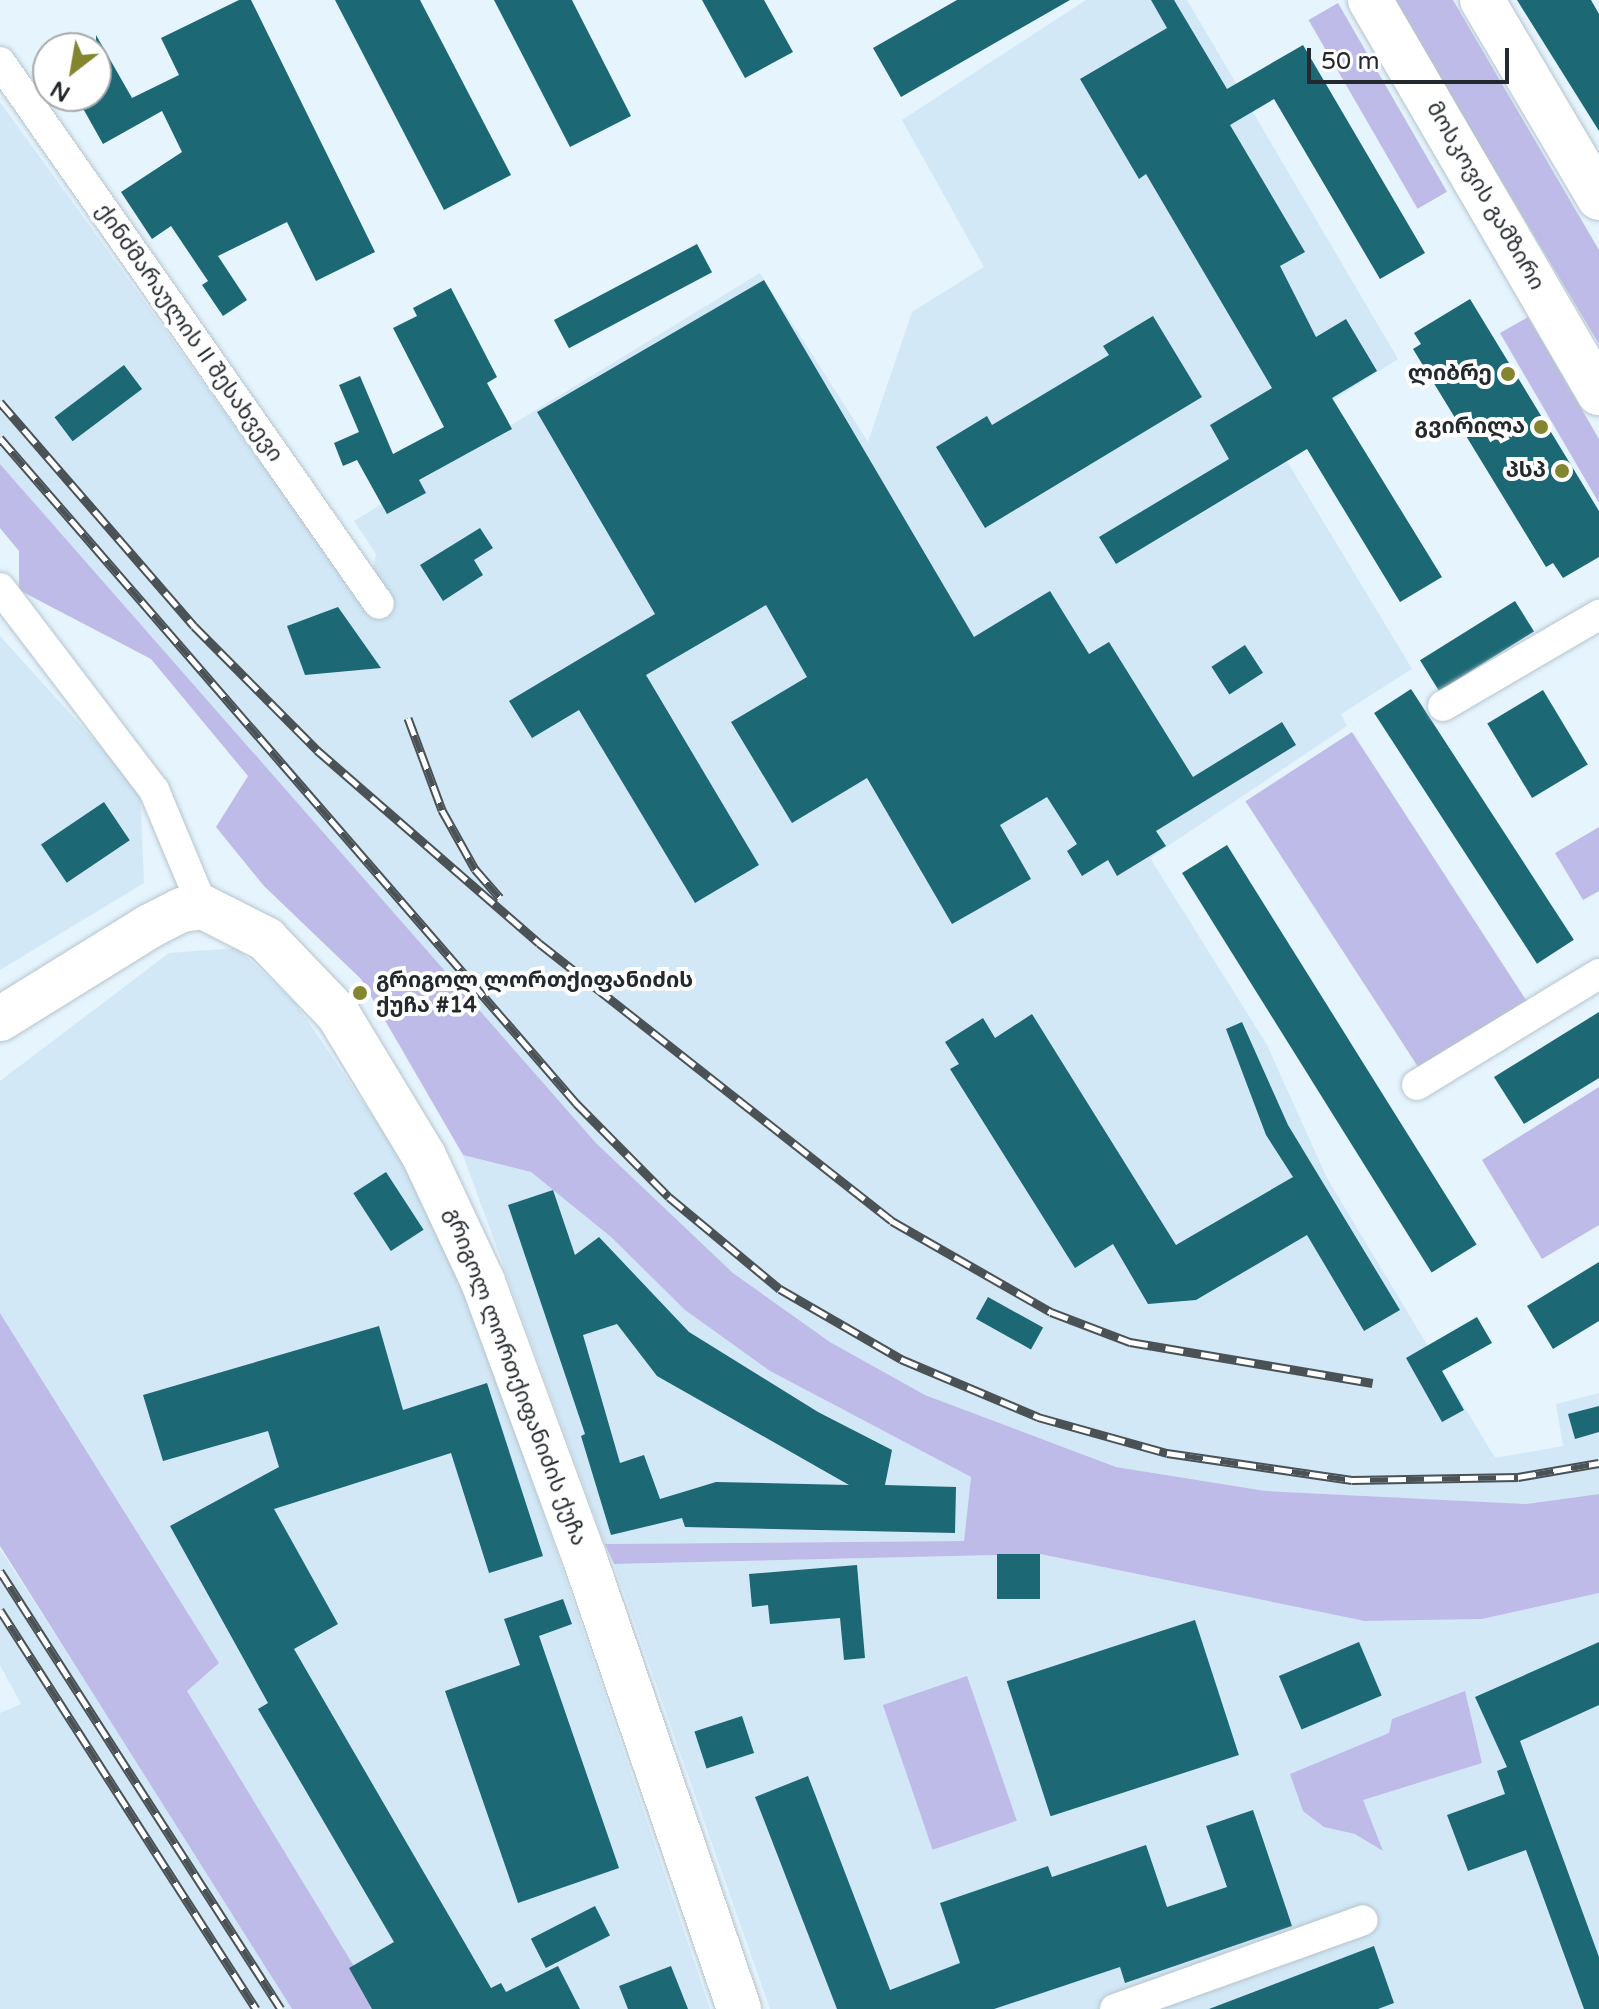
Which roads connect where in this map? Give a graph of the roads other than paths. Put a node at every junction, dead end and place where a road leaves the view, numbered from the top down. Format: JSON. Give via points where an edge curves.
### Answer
{"nodes":[{"id":1,"x":1370,"y":0,"type":"edge"},
{"id":2,"x":1482,"y":0,"type":"edge"},
{"id":3,"x":0,"y":62,"type":"edge"},
{"id":4,"x":1599,"y":198,"type":"edge"},
{"id":5,"x":1599,"y":393,"type":"edge"},
{"id":6,"x":0,"y":588,"type":"edge"},
{"id":7,"x":379,"y":604,"type":"dead end"},
{"id":8,"x":1599,"y":615,"type":"edge"},
{"id":9,"x":1443,"y":706,"type":"dead end"},
{"id":10,"x":203,"y":907,"type":"junction"},
{"id":11,"x":1599,"y":974,"type":"edge"},
{"id":12,"x":0,"y":1019,"type":"edge"},
{"id":13,"x":1417,"y":1085,"type":"dead end"},
{"id":14,"x":1363,"y":1920,"type":"dead end"},
{"id":15,"x":739,"y":2009,"type":"edge"},
{"id":16,"x":1115,"y":2009,"type":"edge"}],
"edges":[{"from":1,"to":5,"type":"street","name":"მოსკოვის გამზირი"},
{"from":2,"to":4,"type":"street"},
{"from":3,"to":7,"type":"street","name":"ქინძმარაულის II შესახვევი"},
{"from":6,"to":10,"type":"street","via":[[154,790]]},
{"from":8,"to":9,"type":"street"},
{"from":10,"to":12,"type":"street","via":[[182,910],[150,926]]},
{"from":10,"to":15,"type":"street","name":"გრიგოლ ლორთქიფანიძის ქუჩა","via":[[266,939],[338,1014],[456,1220],[541,1435]]},
{"from":11,"to":13,"type":"street"},
{"from":14,"to":16,"type":"street"}]}
